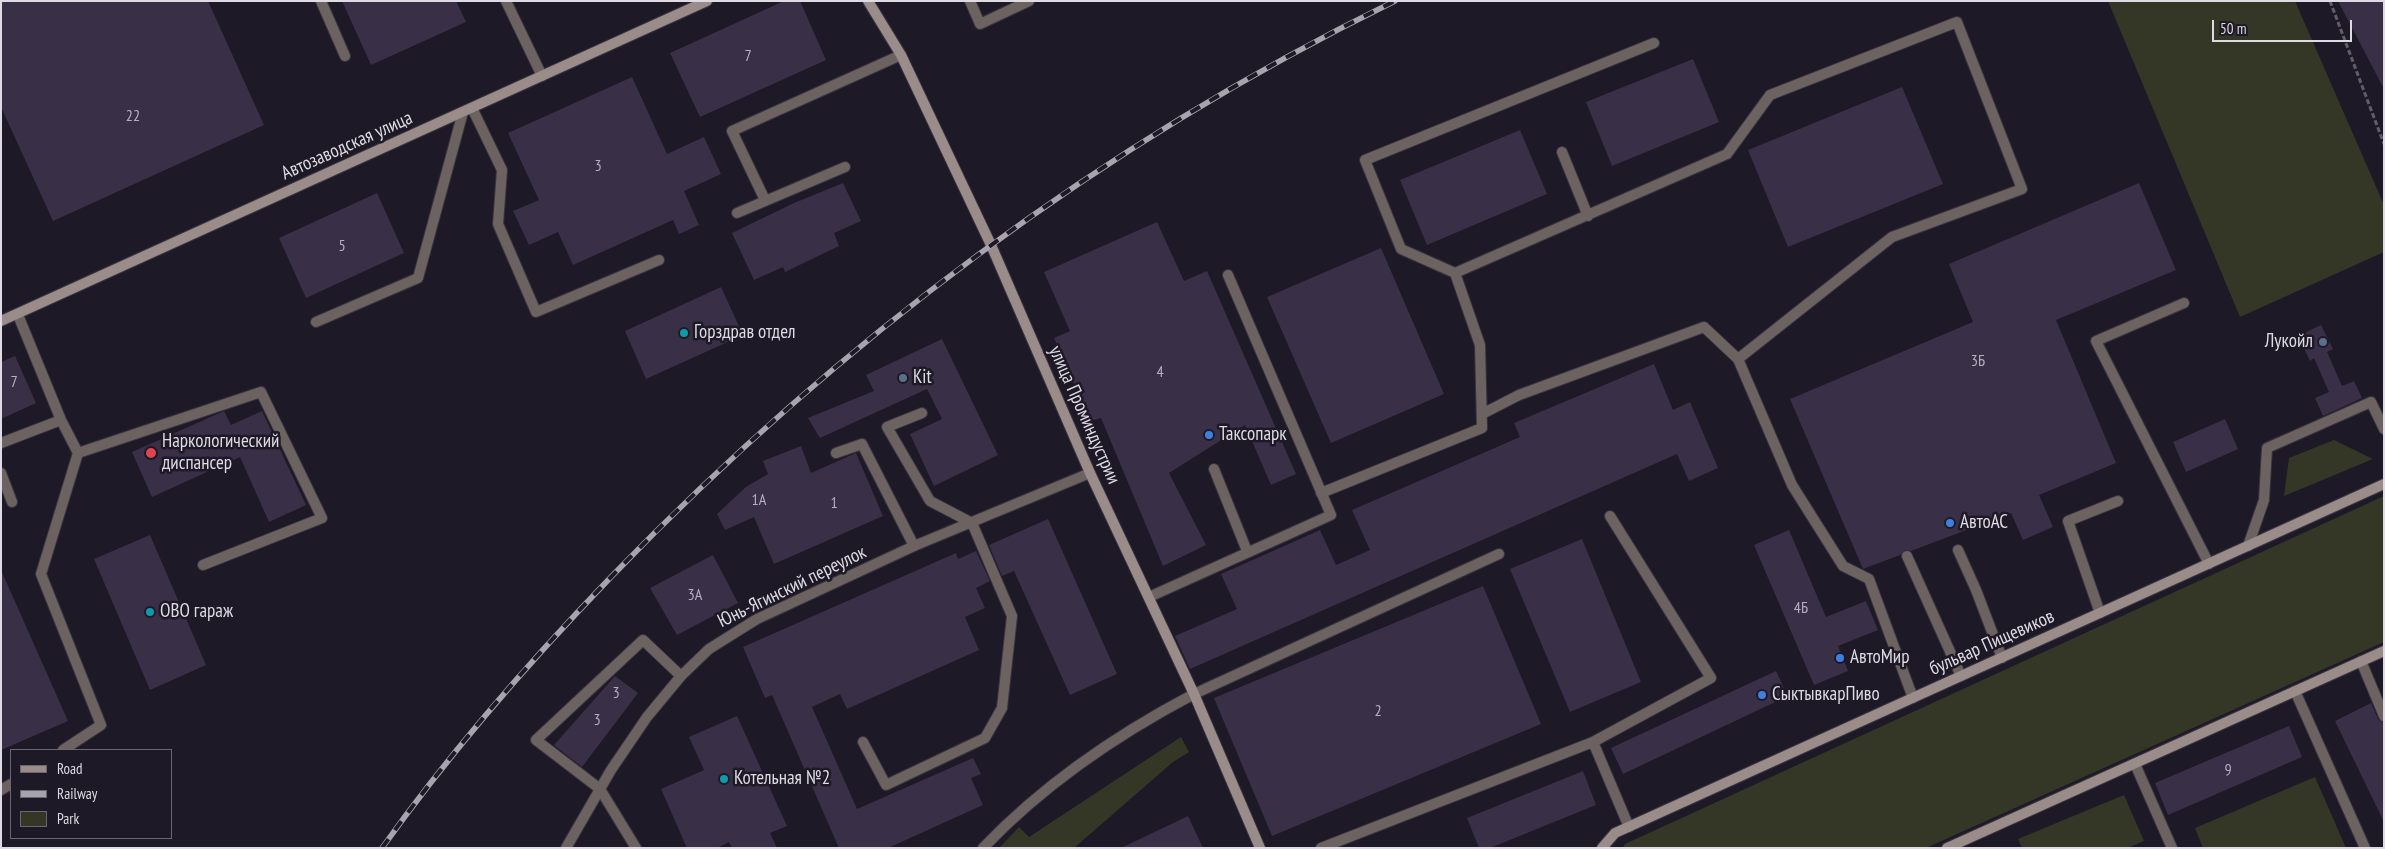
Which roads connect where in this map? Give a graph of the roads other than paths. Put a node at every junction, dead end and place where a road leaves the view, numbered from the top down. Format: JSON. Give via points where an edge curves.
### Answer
{"nodes":[{"id":1,"x":321,"y":1,"type":"edge"},
{"id":2,"x":506,"y":1,"type":"edge"},
{"id":3,"x":707,"y":1,"type":"edge"},
{"id":4,"x":868,"y":1,"type":"edge"},
{"id":5,"x":970,"y":1,"type":"edge"},
{"id":6,"x":1029,"y":1,"type":"edge"},
{"id":7,"x":1654,"y":43,"type":"dead end"},
{"id":8,"x":901,"y":55,"type":"junction"},
{"id":9,"x":345,"y":56,"type":"dead end"},
{"id":10,"x":542,"y":76,"type":"junction"},
{"id":11,"x":468,"y":110,"type":"junction"},
{"id":12,"x":1562,"y":152,"type":"dead end"},
{"id":13,"x":844,"y":167,"type":"dead end"},
{"id":14,"x":764,"y":200,"type":"junction"},
{"id":15,"x":737,"y":213,"type":"dead end"},
{"id":16,"x":1588,"y":216,"type":"junction"},
{"id":17,"x":659,"y":260,"type":"dead end"},
{"id":18,"x":1455,"y":272,"type":"junction"},
{"id":19,"x":1228,"y":275,"type":"dead end"},
{"id":20,"x":2184,"y":303,"type":"dead end"},
{"id":21,"x":18,"y":315,"type":"junction"},
{"id":22,"x":1,"y":321,"type":"edge"},
{"id":23,"x":316,"y":322,"type":"dead end"},
{"id":24,"x":1738,"y":359,"type":"junction"},
{"id":25,"x":922,"y":413,"type":"dead end"},
{"id":26,"x":1482,"y":414,"type":"junction"},
{"id":27,"x":61,"y":420,"type":"junction"},
{"id":28,"x":2384,"y":429,"type":"edge"},
{"id":29,"x":1,"y":443,"type":"edge"},
{"id":30,"x":78,"y":453,"type":"junction"},
{"id":31,"x":836,"y":453,"type":"dead end"},
{"id":32,"x":1214,"y":469,"type":"dead end"},
{"id":33,"x":1,"y":473,"type":"edge"},
{"id":34,"x":1090,"y":473,"type":"junction"},
{"id":35,"x":2384,"y":484,"type":"edge"},
{"id":36,"x":1321,"y":493,"type":"junction"},
{"id":37,"x":2118,"y":500,"type":"dead end"},
{"id":38,"x":12,"y":502,"type":"dead end"},
{"id":39,"x":1610,"y":516,"type":"dead end"},
{"id":40,"x":972,"y":523,"type":"junction"},
{"id":41,"x":914,"y":546,"type":"junction"},
{"id":42,"x":2248,"y":546,"type":"junction"},
{"id":43,"x":1958,"y":550,"type":"dead end"},
{"id":44,"x":1247,"y":551,"type":"junction"},
{"id":45,"x":1499,"y":554,"type":"dead end"},
{"id":46,"x":1907,"y":556,"type":"dead end"},
{"id":47,"x":2209,"y":564,"type":"junction"},
{"id":48,"x":203,"y":565,"type":"dead end"},
{"id":49,"x":1148,"y":597,"type":"junction"},
{"id":50,"x":2100,"y":613,"type":"junction"},
{"id":51,"x":2384,"y":650,"type":"edge"},
{"id":52,"x":2002,"y":658,"type":"junction"},
{"id":53,"x":2360,"y":661,"type":"junction"},
{"id":54,"x":681,"y":676,"type":"junction"},
{"id":55,"x":1961,"y":676,"type":"junction"},
{"id":56,"x":2295,"y":690,"type":"junction"},
{"id":57,"x":1194,"y":694,"type":"junction"},
{"id":58,"x":1913,"y":698,"type":"junction"},
{"id":59,"x":2384,"y":716,"type":"edge"},
{"id":60,"x":863,"y":742,"type":"dead end"},
{"id":61,"x":1593,"y":742,"type":"junction"},
{"id":62,"x":65,"y":749,"type":"edge"},
{"id":63,"x":2135,"y":764,"type":"junction"},
{"id":64,"x":600,"y":789,"type":"junction"},
{"id":65,"x":1629,"y":827,"type":"junction"},
{"id":66,"x":1615,"y":833,"type":"junction"},
{"id":67,"x":566,"y":848,"type":"edge"},
{"id":68,"x":636,"y":848,"type":"edge"},
{"id":69,"x":983,"y":848,"type":"edge"},
{"id":70,"x":1260,"y":848,"type":"edge"},
{"id":71,"x":1320,"y":848,"type":"edge"},
{"id":72,"x":1602,"y":848,"type":"edge"},
{"id":73,"x":1609,"y":848,"type":"edge"},
{"id":74,"x":1947,"y":848,"type":"edge"},
{"id":75,"x":2172,"y":848,"type":"edge"},
{"id":76,"x":2365,"y":848,"type":"edge"}],
"edges":[{"from":1,"to":9,"type":"street"},
{"from":2,"to":10,"type":"street"},
{"from":3,"to":10,"type":"main road","name":"Автозаводская улица"},
{"from":4,"to":8,"type":"main road","name":"улица Проминдустрии"},
{"from":5,"to":6,"type":"street","via":[[980,24]]},
{"from":7,"to":18,"type":"street","via":[[1365,160],[1401,250]]},
{"from":8,"to":14,"type":"street","via":[[732,131]]},
{"from":8,"to":34,"type":"main road","name":"улица Проминдустрии","via":[[991,245]]},
{"from":10,"to":11,"type":"main road","name":"Автозаводская улица"},
{"from":11,"to":17,"type":"street","via":[[502,170],[498,224],[536,312]]},
{"from":11,"to":21,"type":"main road","name":"Автозаводская улица"},
{"from":11,"to":23,"type":"street","via":[[418,278]]},
{"from":12,"to":16,"type":"street"},
{"from":13,"to":14,"type":"street"},
{"from":14,"to":15,"type":"street"},
{"from":16,"to":18,"type":"street"},
{"from":16,"to":24,"type":"street","via":[[1727,154],[1770,95],[1957,22],[2022,189],[1892,237]]},
{"from":18,"to":26,"type":"street","via":[[1480,345]]},
{"from":19,"to":36,"type":"street"},
{"from":20,"to":47,"type":"street","via":[[2096,341]]},
{"from":21,"to":22,"type":"main road","name":"Автозаводская улица"},
{"from":21,"to":27,"type":"street"},
{"from":24,"to":26,"type":"street","via":[[1704,327],[1519,395]]},
{"from":24,"to":58,"type":"street","via":[[1792,485],[1842,566],[1869,580]]},
{"from":25,"to":40,"type":"street","via":[[886,427],[930,501]]},
{"from":26,"to":36,"type":"street","via":[[1482,428]]},
{"from":27,"to":29,"type":"street"},
{"from":27,"to":30,"type":"street"},
{"from":28,"to":42,"type":"street","via":[[2371,402],[2267,448],[2264,500]]},
{"from":30,"to":48,"type":"street","via":[[262,392],[322,518]]},
{"from":30,"to":62,"type":"street","via":[[41,574],[101,725]]},
{"from":31,"to":41,"type":"street","via":[[862,444]]},
{"from":32,"to":44,"type":"street"},
{"from":33,"to":38,"type":"street"},
{"from":34,"to":40,"type":"street","name":"Юнь-Ягинский переулок"},
{"from":34,"to":49,"type":"main road","name":"улица Проминдустрии"},
{"from":35,"to":42,"type":"main road","name":"бульвар Пищевиков"},
{"from":36,"to":44,"type":"street","via":[[1331,515]]},
{"from":37,"to":50,"type":"street","via":[[2068,521]]},
{"from":39,"to":61,"type":"street","via":[[1710,678]]},
{"from":40,"to":41,"type":"street","name":"Юнь-Ягинский переулок"},
{"from":40,"to":60,"type":"street","via":[[1012,616],[1002,708],[985,738],[886,785]]},
{"from":41,"to":54,"type":"street","name":"Юнь-Ягинский переулок","via":[[758,620],[709,649]]},
{"from":42,"to":47,"type":"main road","name":"бульвар Пищевиков"},
{"from":43,"to":52,"type":"street"},
{"from":44,"to":49,"type":"street"},
{"from":45,"to":57,"type":"street"},
{"from":46,"to":55,"type":"street"},
{"from":47,"to":50,"type":"main road","name":"бульвар Пищевиков"},
{"from":49,"to":57,"type":"main road","name":"улица Проминдустрии"},
{"from":50,"to":52,"type":"main road","name":"бульвар Пищевиков"},
{"from":51,"to":53,"type":"main road"},
{"from":52,"to":55,"type":"main road","name":"бульвар Пищевиков"},
{"from":53,"to":56,"type":"main road"},
{"from":53,"to":59,"type":"street"},
{"from":54,"to":64,"type":"street","name":"Юнь-Ягинский переулок","via":[[647,717]]},
{"from":54,"to":64,"type":"street","via":[[643,640],[536,740]]},
{"from":55,"to":58,"type":"main road","name":"бульвар Пищевиков"},
{"from":56,"to":63,"type":"main road"},
{"from":56,"to":76,"type":"street"},
{"from":57,"to":69,"type":"street","via":[[1160,711],[1068,771],[1034,798]]},
{"from":57,"to":70,"type":"main road","name":"улица Проминдустрии"},
{"from":58,"to":65,"type":"main road","name":"бульвар Пищевиков"},
{"from":61,"to":65,"type":"street"},
{"from":61,"to":71,"type":"street"},
{"from":63,"to":74,"type":"main road"},
{"from":63,"to":75,"type":"street"},
{"from":64,"to":67,"type":"street","name":"Юнь-Ягинский переулок"},
{"from":64,"to":68,"type":"street"},
{"from":65,"to":66,"type":"main road","name":"бульвар Пищевиков"},
{"from":66,"to":72,"type":"main road","name":"бульвар Пищевиков"},
{"from":66,"to":73,"type":"main road"}]}
